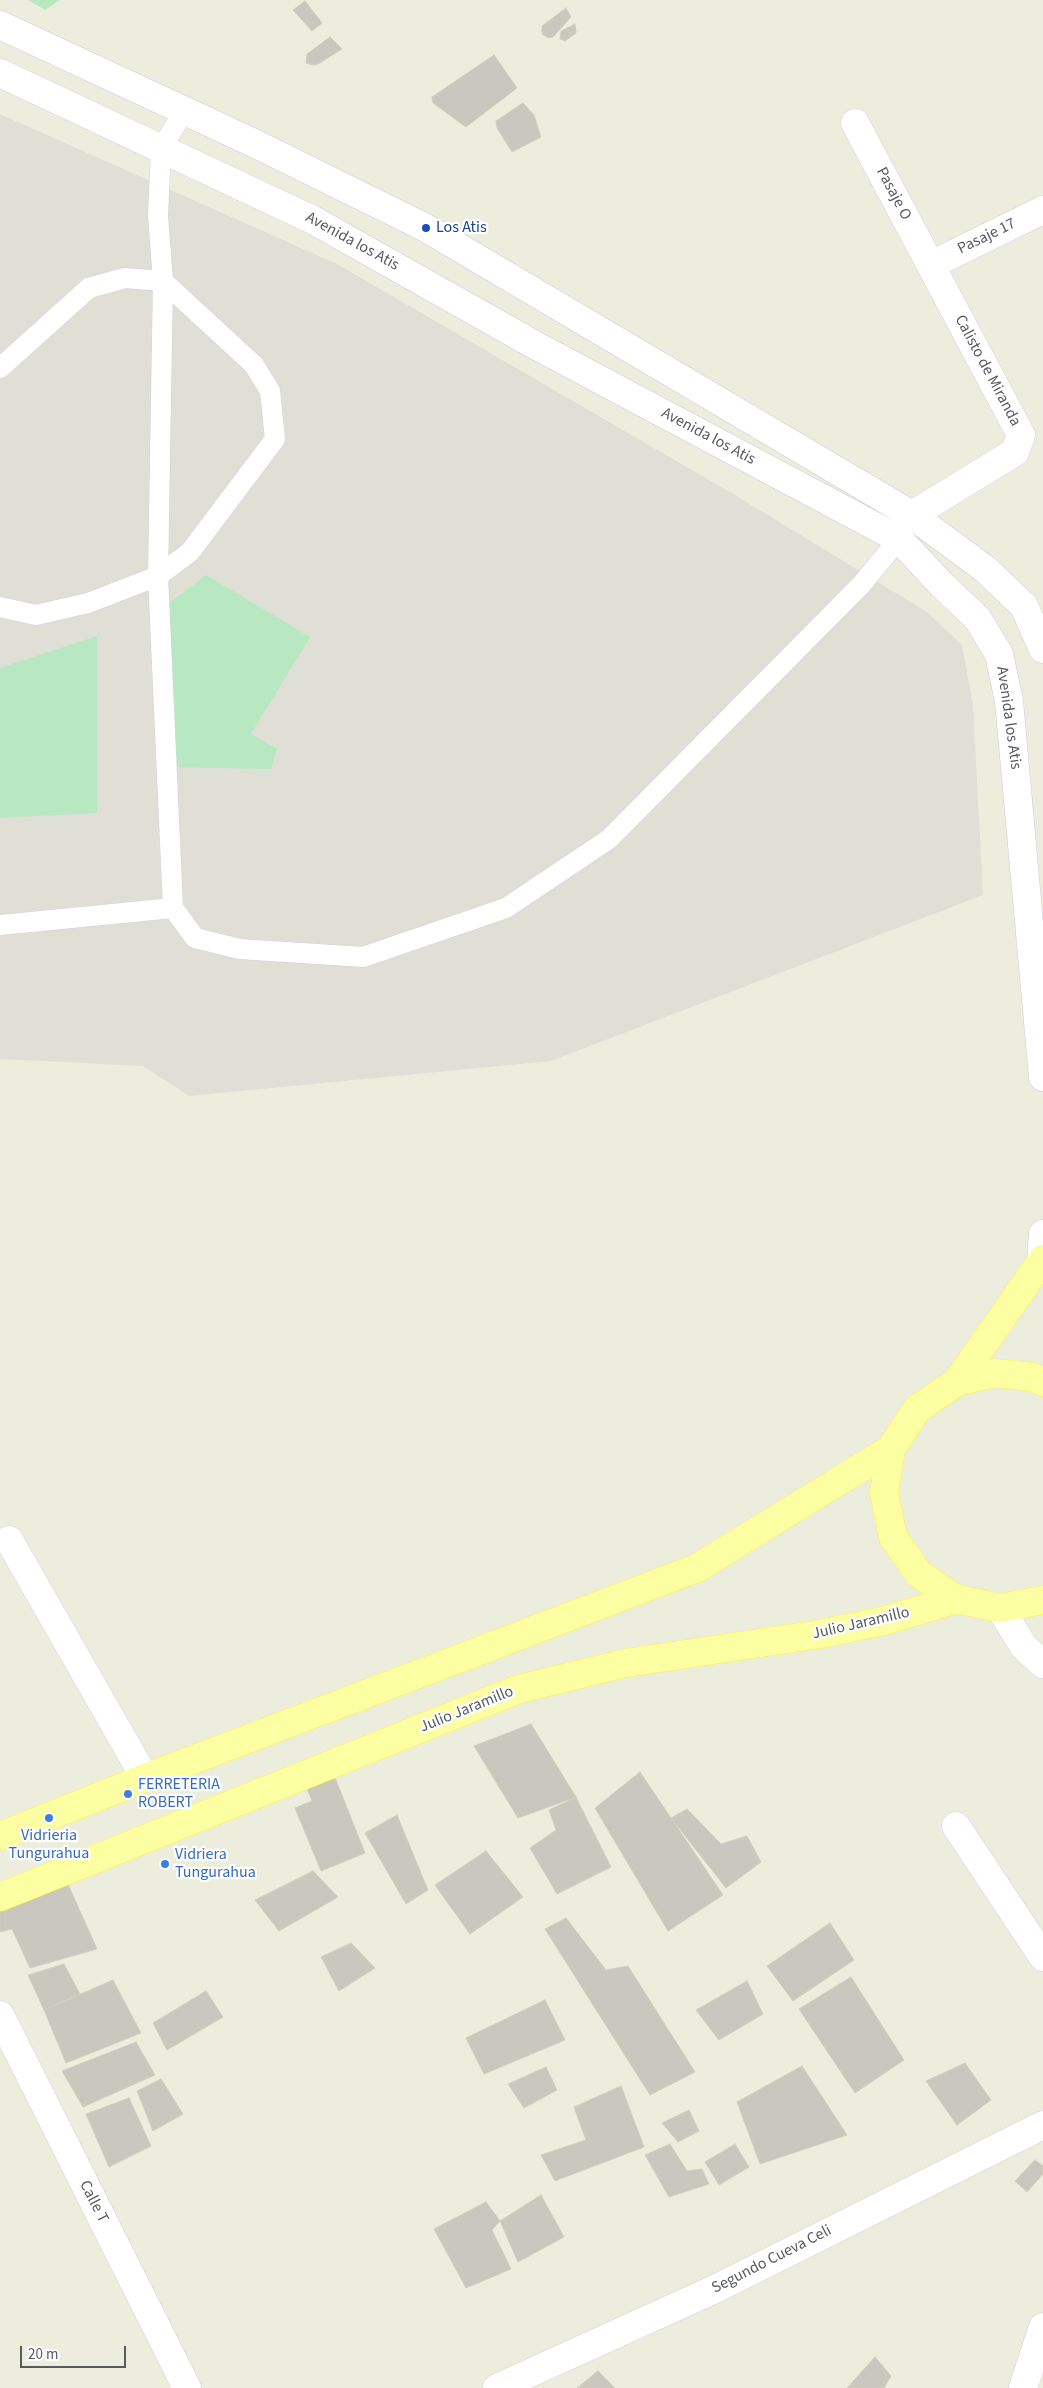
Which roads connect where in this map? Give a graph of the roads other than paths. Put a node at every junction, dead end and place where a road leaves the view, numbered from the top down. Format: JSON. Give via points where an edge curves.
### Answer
{"nodes":[{"id":1,"x":0,"y":24,"type":"edge"},
{"id":2,"x":0,"y":73,"type":"edge"},
{"id":3,"x":184,"y":111,"type":"junction"},
{"id":4,"x":855,"y":122,"type":"dead end"},
{"id":5,"x":161,"y":149,"type":"junction"},
{"id":6,"x":1043,"y":210,"type":"edge"},
{"id":7,"x":931,"y":265,"type":"junction"},
{"id":8,"x":162,"y":281,"type":"junction"},
{"id":9,"x":0,"y":368,"type":"edge"},
{"id":10,"x":912,"y":515,"type":"junction"},
{"id":11,"x":899,"y":539,"type":"junction"},
{"id":12,"x":158,"y":576,"type":"junction"},
{"id":13,"x":0,"y":607,"type":"edge"},
{"id":14,"x":1043,"y":649,"type":"edge"},
{"id":15,"x":173,"y":908,"type":"junction"},
{"id":16,"x":0,"y":926,"type":"edge"},
{"id":17,"x":1043,"y":1077,"type":"edge"},
{"id":18,"x":1042,"y":1251,"type":"edge"},
{"id":19,"x":957,"y":1382,"type":"junction"},
{"id":20,"x":1043,"y":1382,"type":"edge"},
{"id":21,"x":891,"y":1449,"type":"junction"},
{"id":22,"x":9,"y":1540,"type":"dead end"},
{"id":23,"x":956,"y":1598,"type":"junction"},
{"id":24,"x":1043,"y":1600,"type":"edge"},
{"id":25,"x":1000,"y":1608,"type":"junction"},
{"id":26,"x":1043,"y":1664,"type":"edge"},
{"id":27,"x":145,"y":1778,"type":"junction"},
{"id":28,"x":956,"y":1826,"type":"dead end"},
{"id":29,"x":0,"y":1836,"type":"edge"},
{"id":30,"x":0,"y":1897,"type":"edge"},
{"id":31,"x":1043,"y":1957,"type":"edge"},
{"id":32,"x":0,"y":2015,"type":"edge"},
{"id":33,"x":1043,"y":2124,"type":"edge"},
{"id":34,"x":1043,"y":2327,"type":"edge"},
{"id":35,"x":187,"y":2388,"type":"edge"},
{"id":36,"x":497,"y":2388,"type":"edge"},
{"id":37,"x":1023,"y":2388,"type":"edge"}],
"edges":[{"from":1,"to":3,"type":"main road"},
{"from":2,"to":5,"type":"main road","name":"Avenida los Atis"},
{"from":3,"to":5,"type":"lane"},
{"from":3,"to":10,"type":"main road","via":[[426,228]]},
{"from":4,"to":7,"type":"main road","name":"Pasaje O"},
{"from":5,"to":8,"type":"lane","via":[[158,216]]},
{"from":5,"to":11,"type":"main road","name":"Avenida los Atis","via":[[314,220],[533,344]]},
{"from":6,"to":7,"type":"main road","name":"Pasaje 17"},
{"from":7,"to":10,"type":"main road","name":"Calisto de Miranda","via":[[1021,435],[1015,452]]},
{"from":8,"to":9,"type":"lane","via":[[125,278],[89,288]]},
{"from":8,"to":12,"type":"lane"},
{"from":8,"to":12,"type":"lane","via":[[254,365],[270,391],[275,440],[190,552]]},
{"from":10,"to":14,"type":"main road","via":[[985,569],[1024,606]]},
{"from":11,"to":15,"type":"lane","via":[[861,585],[609,839],[506,908],[363,957],[240,949],[195,938]]},
{"from":11,"to":17,"type":"main road","name":"Avenida los Atis","via":[[977,618],[999,654],[1009,701]]},
{"from":12,"to":13,"type":"lane","via":[[88,603],[36,615]]},
{"from":12,"to":15,"type":"lane"},
{"from":15,"to":16,"type":"lane"},
{"from":18,"to":19,"type":"main road"},
{"from":19,"to":20,"type":"main road","via":[[994,1373],[1032,1377]]},
{"from":19,"to":21,"type":"main road","via":[[917,1409]]},
{"from":21,"to":23,"type":"main road","via":[[884,1493],[894,1537],[919,1574]]},
{"from":21,"to":27,"type":"main road","via":[[697,1568]]},
{"from":22,"to":27,"type":"main road"},
{"from":23,"to":25,"type":"main road"},
{"from":23,"to":30,"type":"main road","name":"Julio Jaramillo","via":[[883,1622],[626,1663],[519,1689]]},
{"from":24,"to":25,"type":"main road"},
{"from":25,"to":26,"type":"main road","via":[[1024,1647]]},
{"from":27,"to":29,"type":"main road"},
{"from":28,"to":31,"type":"main road"},
{"from":32,"to":35,"type":"main road","name":"Calle T"},
{"from":33,"to":36,"type":"main road","name":"Segundo Cueva Celi","via":[[715,2290]]},
{"from":34,"to":37,"type":"main road"}]}
